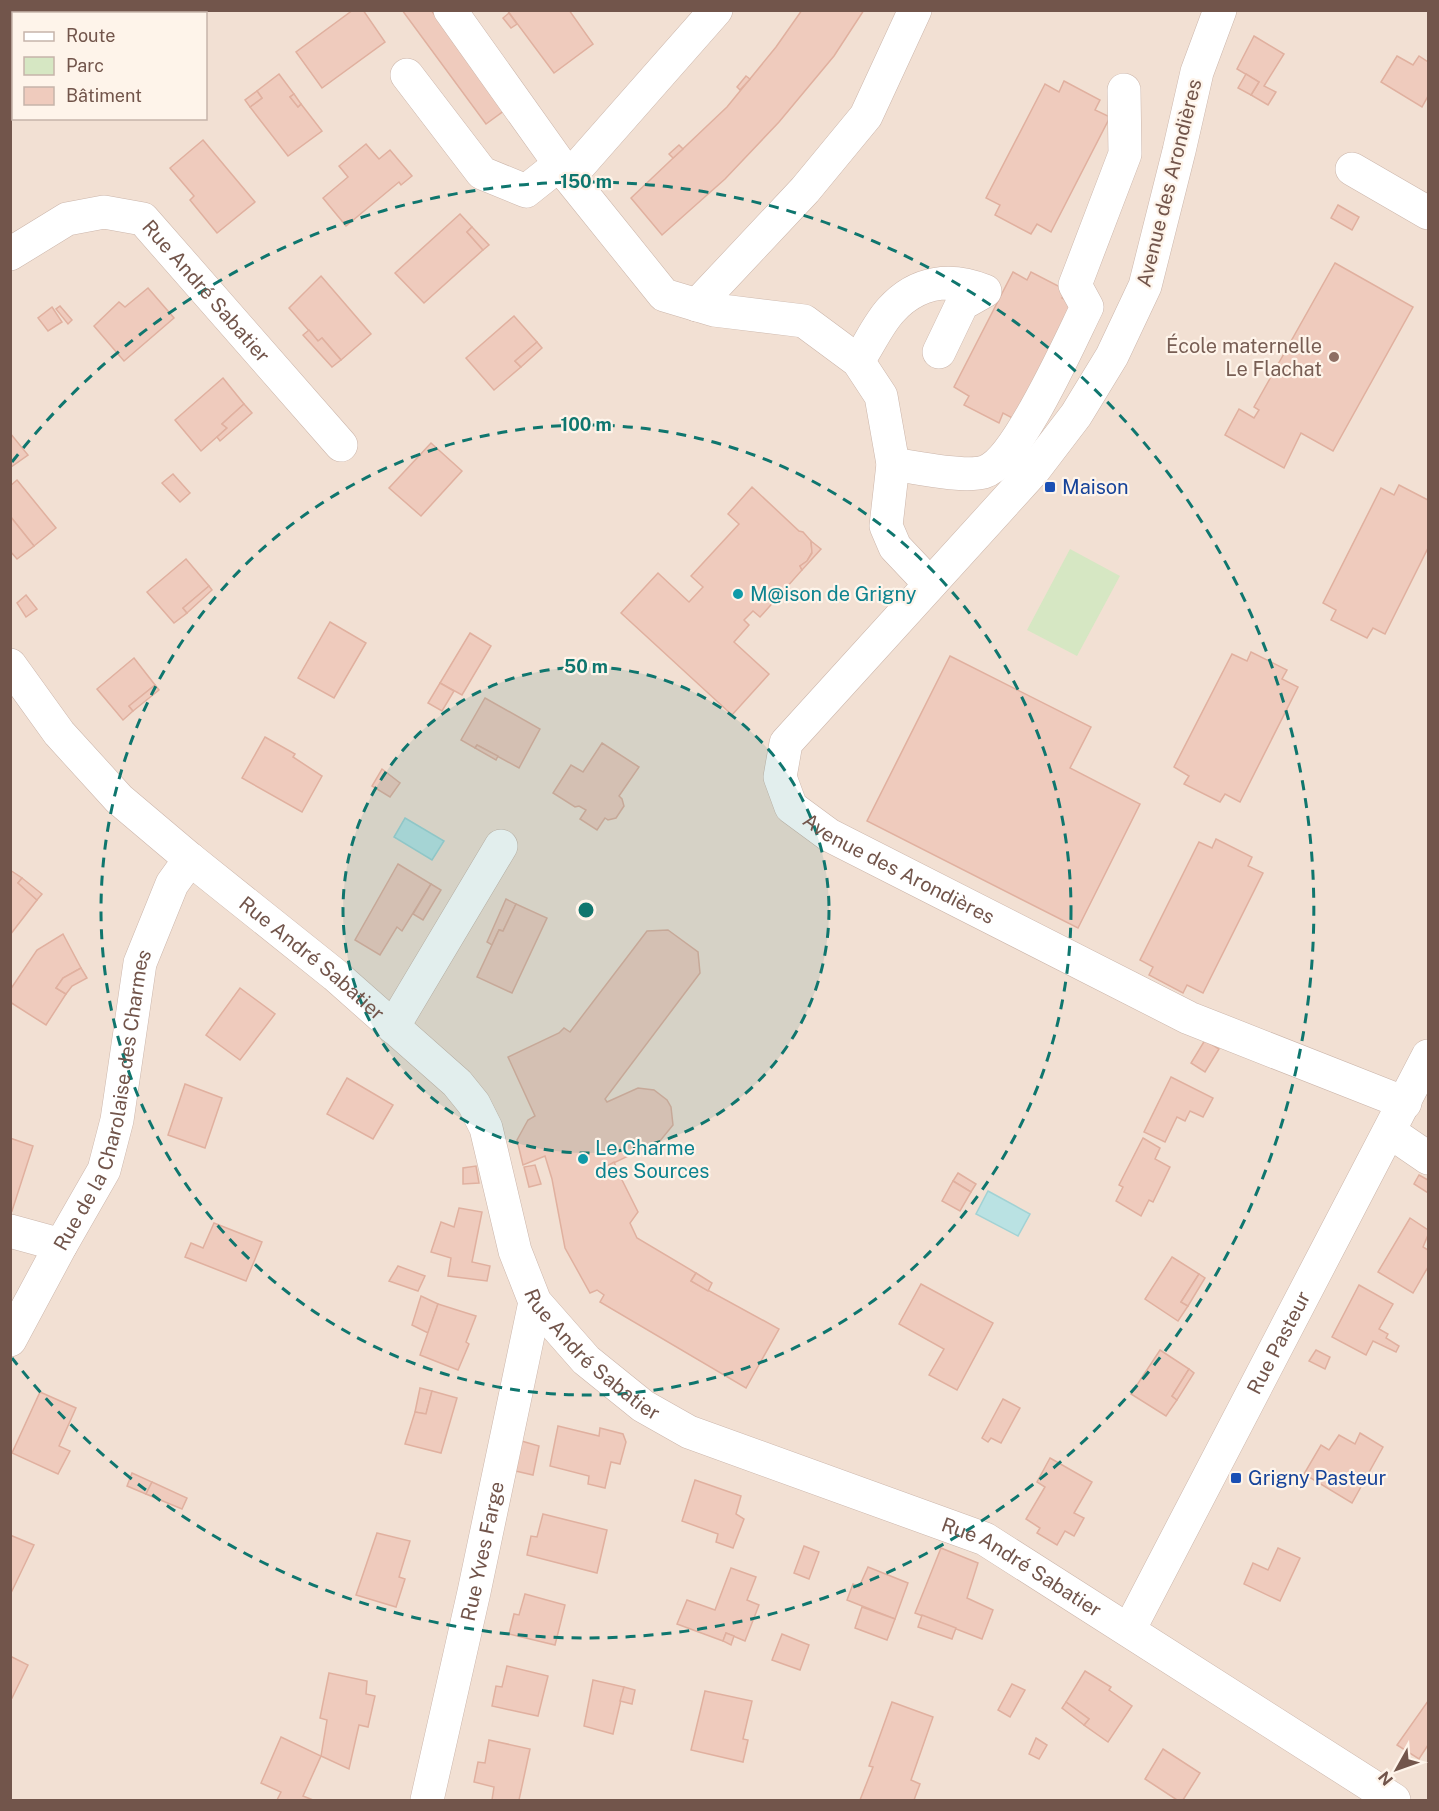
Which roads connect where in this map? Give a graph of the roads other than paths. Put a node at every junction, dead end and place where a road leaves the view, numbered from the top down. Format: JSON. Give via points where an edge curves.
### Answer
{"nodes":[{"id":1,"x":450,"y":10,"type":"edge"},
{"id":2,"x":716,"y":10,"type":"edge"},
{"id":3,"x":915,"y":10,"type":"edge"},
{"id":4,"x":1220,"y":10,"type":"edge"},
{"id":5,"x":407,"y":75,"type":"dead end"},
{"id":6,"x":1124,"y":90,"type":"dead end"},
{"id":7,"x":1352,"y":169,"type":"dead end"},
{"id":8,"x":565,"y":171,"type":"junction"},
{"id":9,"x":1428,"y":213,"type":"edge"},
{"id":10,"x":10,"y":254,"type":"edge"},
{"id":11,"x":697,"y":305,"type":"junction"},
{"id":12,"x":939,"y":352,"type":"dead end"},
{"id":13,"x":858,"y":361,"type":"junction"},
{"id":14,"x":341,"y":445,"type":"dead end"},
{"id":15,"x":892,"y":464,"type":"junction"},
{"id":16,"x":930,"y":584,"type":"junction"},
{"id":17,"x":10,"y":665,"type":"edge"},
{"id":18,"x":501,"y":846,"type":"dead end"},
{"id":19,"x":190,"y":859,"type":"junction"},
{"id":20,"x":393,"y":1027,"type":"junction"},
{"id":21,"x":1428,"y":1056,"type":"edge"},
{"id":22,"x":1405,"y":1103,"type":"junction"},
{"id":23,"x":1389,"y":1132,"type":"junction"},
{"id":24,"x":1428,"y":1158,"type":"edge"},
{"id":25,"x":10,"y":1231,"type":"edge"},
{"id":26,"x":61,"y":1245,"type":"junction"},
{"id":27,"x":535,"y":1302,"type":"junction"},
{"id":28,"x":10,"y":1340,"type":"edge"},
{"id":29,"x":1129,"y":1630,"type":"junction"},
{"id":30,"x":426,"y":1800,"type":"edge"},
{"id":31,"x":1394,"y":1800,"type":"edge"}],
"edges":[{"from":1,"to":8,"type":"street"},
{"from":2,"to":8,"type":"street"},
{"from":3,"to":11,"type":"street","via":[[866,116],[805,190]]},
{"from":4,"to":16,"type":"street","name":"Avenue des Arondières","via":[[1197,72],[1145,286],[1113,356],[1076,415],[1034,470]]},
{"from":5,"to":8,"type":"street","via":[[482,173],[526,191]]},
{"from":6,"to":15,"type":"street","via":[[1125,154],[1075,285],[1087,307],[1026,427],[986,472],[970,474]]},
{"from":7,"to":9,"type":"street"},
{"from":8,"to":11,"type":"street","via":[[664,295]]},
{"from":10,"to":14,"type":"street","name":"Rue André Sabatier","via":[[67,219],[104,212],[143,219]]},
{"from":11,"to":13,"type":"street","via":[[804,321]]},
{"from":12,"to":13,"type":"street","via":[[962,304],[985,291],[966,284],[930,284],[905,297],[890,311]]},
{"from":13,"to":15,"type":"street","via":[[881,396]]},
{"from":15,"to":16,"type":"street","via":[[886,526],[895,547]]},
{"from":16,"to":22,"type":"street","name":"Avenue des Arondières","via":[[786,743],[780,777],[791,807],[829,836],[1189,1018]]},
{"from":17,"to":19,"type":"street","name":"Rue André Sabatier","via":[[58,733],[119,800]]},
{"from":18,"to":20,"type":"street"},
{"from":19,"to":20,"type":"street","name":"Rue André Sabatier","via":[[335,975]]},
{"from":19,"to":26,"type":"street","name":"Rue de la Charolaise des Charmes","via":[[167,894],[140,963],[117,1120],[104,1170]]},
{"from":20,"to":27,"type":"street","name":"Rue André Sabatier","via":[[457,1083],[474,1104],[486,1128],[515,1251]]},
{"from":21,"to":22,"type":"street","name":"Rue Pasteur"},
{"from":22,"to":23,"type":"street","name":"Rue Pasteur"},
{"from":23,"to":24,"type":"street"},
{"from":23,"to":29,"type":"street","name":"Rue Pasteur"},
{"from":25,"to":26,"type":"street"},
{"from":26,"to":28,"type":"street","name":"Rue de la Charolaise des Charmes"},
{"from":27,"to":29,"type":"street","name":"Rue André Sabatier","via":[[586,1360],[643,1406],[689,1432],[985,1539]]},
{"from":27,"to":30,"type":"street","name":"Rue Yves Farge"},
{"from":29,"to":31,"type":"street","name":"Rue André Sabatier"}]}
